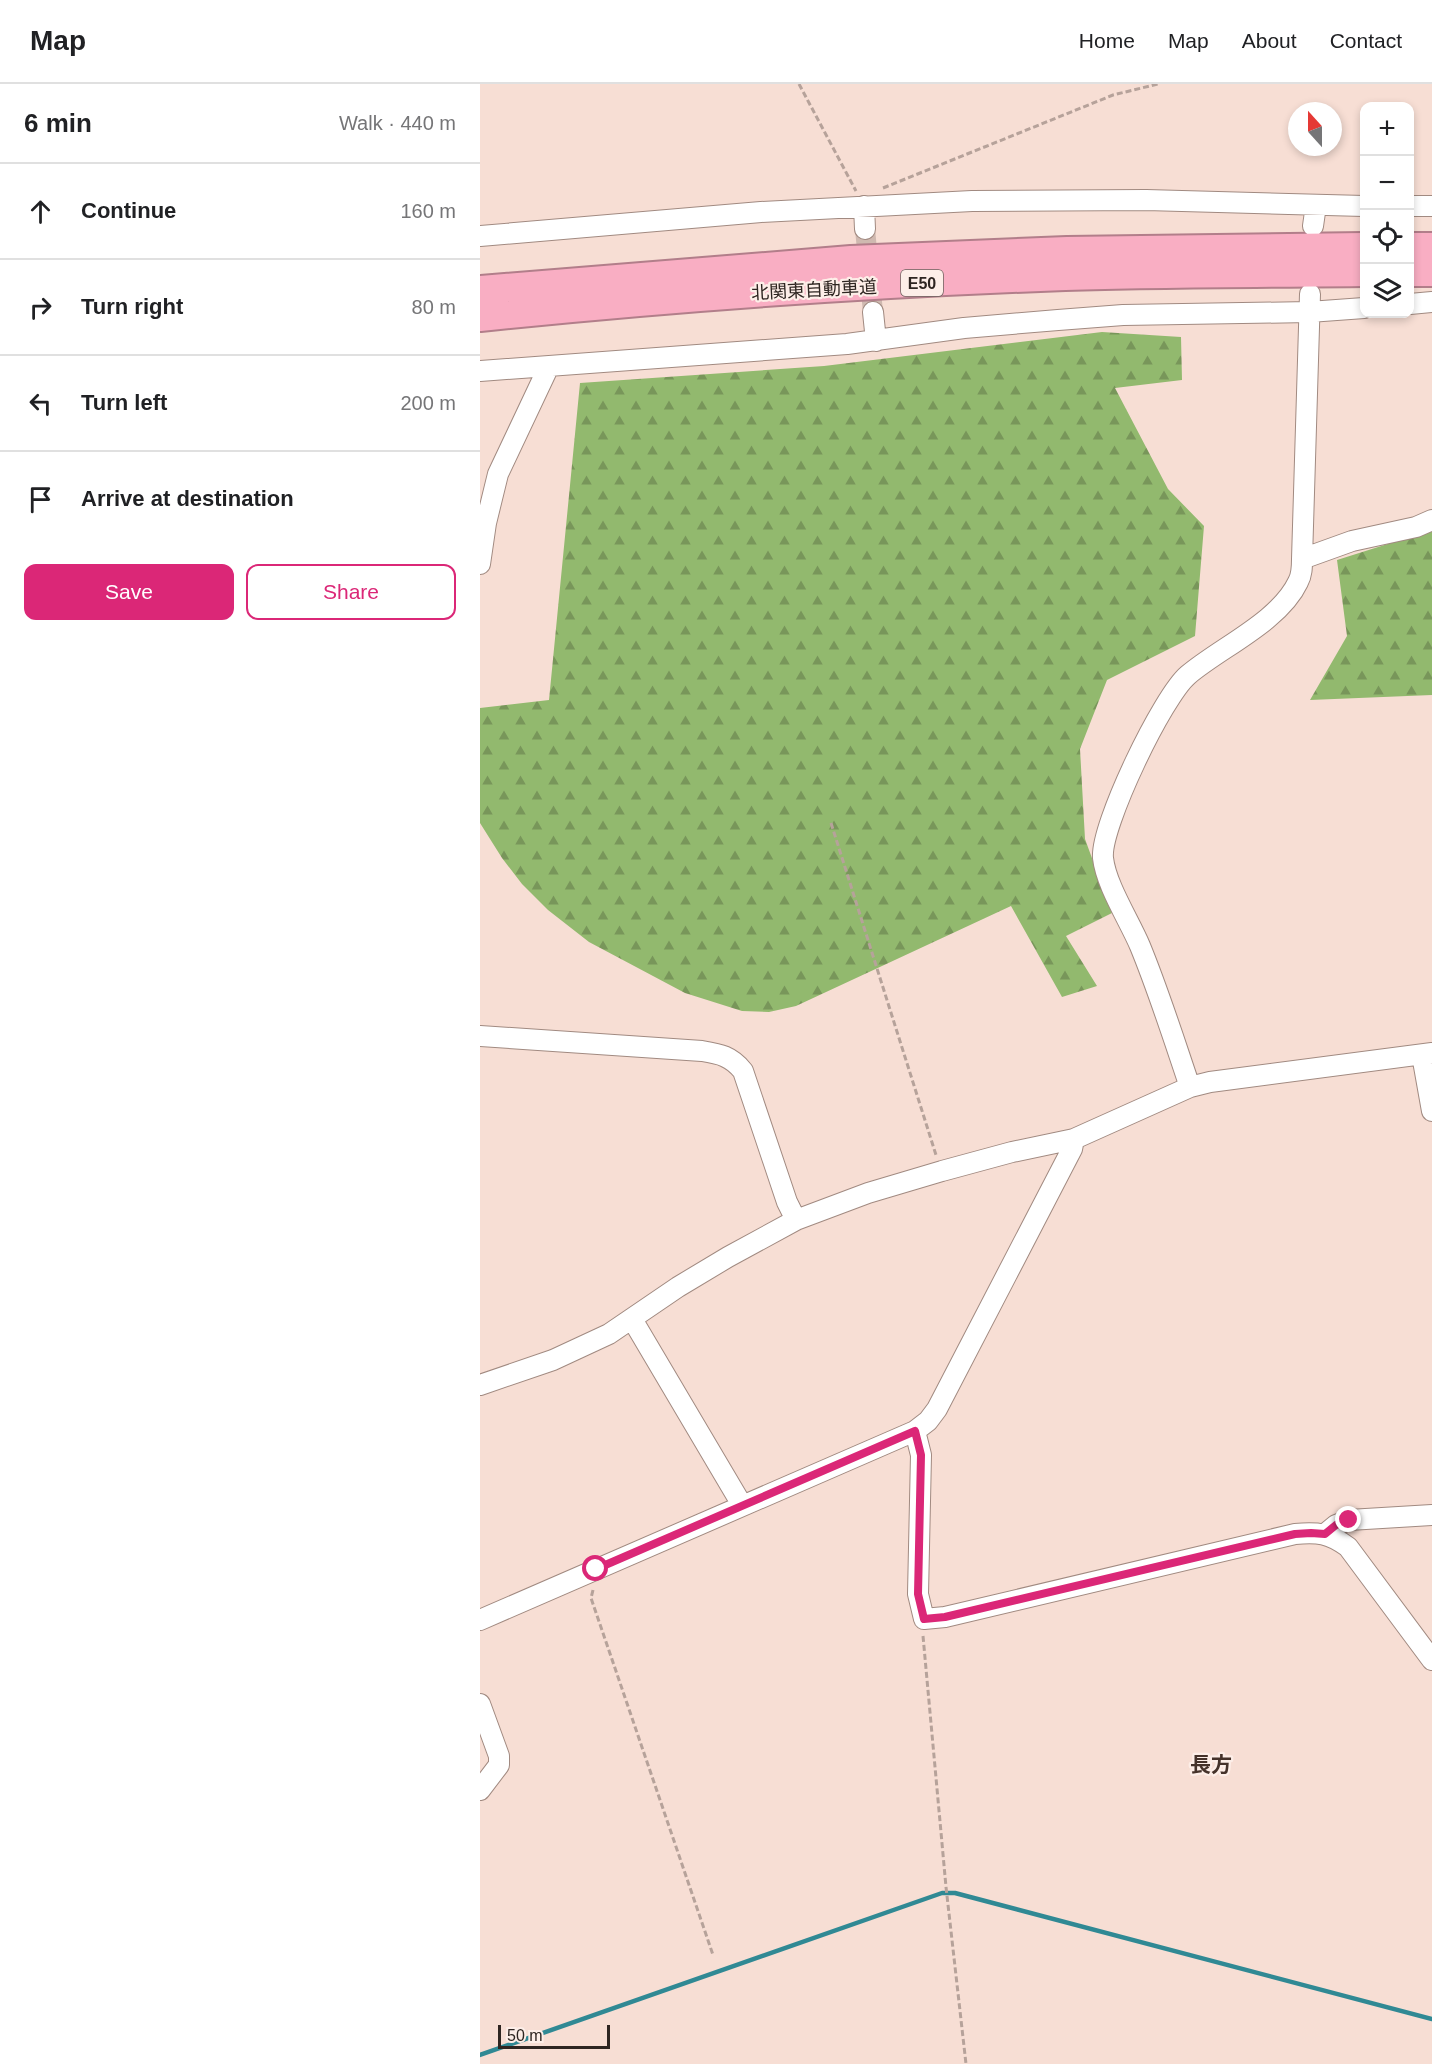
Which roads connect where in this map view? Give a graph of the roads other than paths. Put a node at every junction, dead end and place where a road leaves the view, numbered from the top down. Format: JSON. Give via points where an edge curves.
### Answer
{"nodes":[{"id":1,"x":1316,"y":205,"type":"junction"},
{"id":2,"x":864,"y":206,"type":"junction"},
{"id":3,"x":1360,"y":206,"type":"edge"},
{"id":4,"x":1414,"y":206,"type":"edge"},
{"id":5,"x":1432,"y":206,"type":"edge"},
{"id":6,"x":1313,"y":226,"type":"dead end"},
{"id":7,"x":865,"y":229,"type":"tunnel mouth"},
{"id":8,"x":480,"y":236,"type":"edge"},
{"id":9,"x":1360,"y":247,"type":"edge"},
{"id":10,"x":1414,"y":247,"type":"edge"},
{"id":11,"x":1432,"y":247,"type":"edge"},
{"id":12,"x":1360,"y":272,"type":"edge"},
{"id":13,"x":1414,"y":272,"type":"edge"},
{"id":14,"x":1432,"y":272,"type":"edge"},
{"id":15,"x":480,"y":290,"type":"edge"},
{"id":16,"x":1432,"y":302,"type":"edge"},
{"id":17,"x":1310,"y":303,"type":"junction"},
{"id":18,"x":1414,"y":304,"type":"edge"},
{"id":19,"x":1360,"y":308,"type":"edge"},
{"id":20,"x":873,"y":312,"type":"tunnel mouth"},
{"id":21,"x":480,"y":316,"type":"edge"},
{"id":22,"x":876,"y":341,"type":"junction"},
{"id":23,"x":549,"y":366,"type":"junction"},
{"id":24,"x":480,"y":371,"type":"edge"},
{"id":25,"x":1432,"y":520,"type":"edge"},
{"id":26,"x":1302,"y":559,"type":"junction"},
{"id":27,"x":480,"y":564,"type":"edge"},
{"id":28,"x":480,"y":1036,"type":"edge"},
{"id":29,"x":1427,"y":1054,"type":"edge"},
{"id":30,"x":1190,"y":1087,"type":"junction"},
{"id":31,"x":1432,"y":1111,"type":"edge"},
{"id":32,"x":1074,"y":1139,"type":"junction"},
{"id":33,"x":796,"y":1220,"type":"junction"},
{"id":34,"x":632,"y":1320,"type":"junction"},
{"id":35,"x":480,"y":1385,"type":"edge"},
{"id":36,"x":915,"y":1431,"type":"junction"},
{"id":37,"x":742,"y":1505,"type":"junction"},
{"id":38,"x":1432,"y":1515,"type":"edge"},
{"id":39,"x":1325,"y":1534,"type":"junction"},
{"id":40,"x":480,"y":1620,"type":"edge"},
{"id":41,"x":1432,"y":1660,"type":"edge"},
{"id":42,"x":480,"y":1704,"type":"edge"},
{"id":43,"x":480,"y":1790,"type":"edge"}],
"edges":[{"from":1,"to":2,"type":"street","via":[[1146,200]]},
{"from":1,"to":3,"type":"street"},
{"from":1,"to":6,"type":"street"},
{"from":2,"to":7,"type":"street"},
{"from":2,"to":8,"type":"street"},
{"from":4,"to":5,"type":"street"},
{"from":9,"to":15,"type":"highway","name":"北関東自動車道","number":"E50","via":[[1067,251],[851,260]]},
{"from":10,"to":11,"type":"highway"},
{"from":12,"to":21,"type":"highway","name":"北関東自動車道","number":"E50","via":[[1065,276],[717,296]]},
{"from":13,"to":14,"type":"highway"},
{"from":16,"to":18,"type":"street"},
{"from":17,"to":19,"type":"street"},
{"from":17,"to":22,"type":"street","via":[[964,328]]},
{"from":17,"to":26,"type":"street"},
{"from":20,"to":22,"type":"street"},
{"from":22,"to":23,"type":"street"},
{"from":23,"to":24,"type":"street"},
{"from":23,"to":27,"type":"street","via":[[498,474]]},
{"from":25,"to":26,"type":"street"},
{"from":26,"to":30,"type":"street","via":[[1298,582],[1276,610],[1177,686],[1144,746],[1105,836],[1106,872],[1140,946]]},
{"from":28,"to":33,"type":"street","via":[[725,1054],[742,1071]]},
{"from":29,"to":30,"type":"street"},
{"from":29,"to":31,"type":"street"},
{"from":30,"to":32,"type":"street"},
{"from":32,"to":33,"type":"street","via":[[942,1171]]},
{"from":32,"to":36,"type":"street","via":[[937,1409]]},
{"from":33,"to":34,"type":"street","via":[[678,1287]]},
{"from":34,"to":35,"type":"street","via":[[554,1360]]},
{"from":34,"to":37,"type":"street"},
{"from":36,"to":37,"type":"street"},
{"from":36,"to":39,"type":"street","via":[[921,1455],[918,1594],[924,1619],[1295,1534]]},
{"from":37,"to":40,"type":"street"},
{"from":38,"to":39,"type":"street","via":[[1349,1520]]},
{"from":39,"to":41,"type":"street","via":[[1347,1547]]},
{"from":42,"to":43,"type":"street","via":[[499,1765]]}]}
